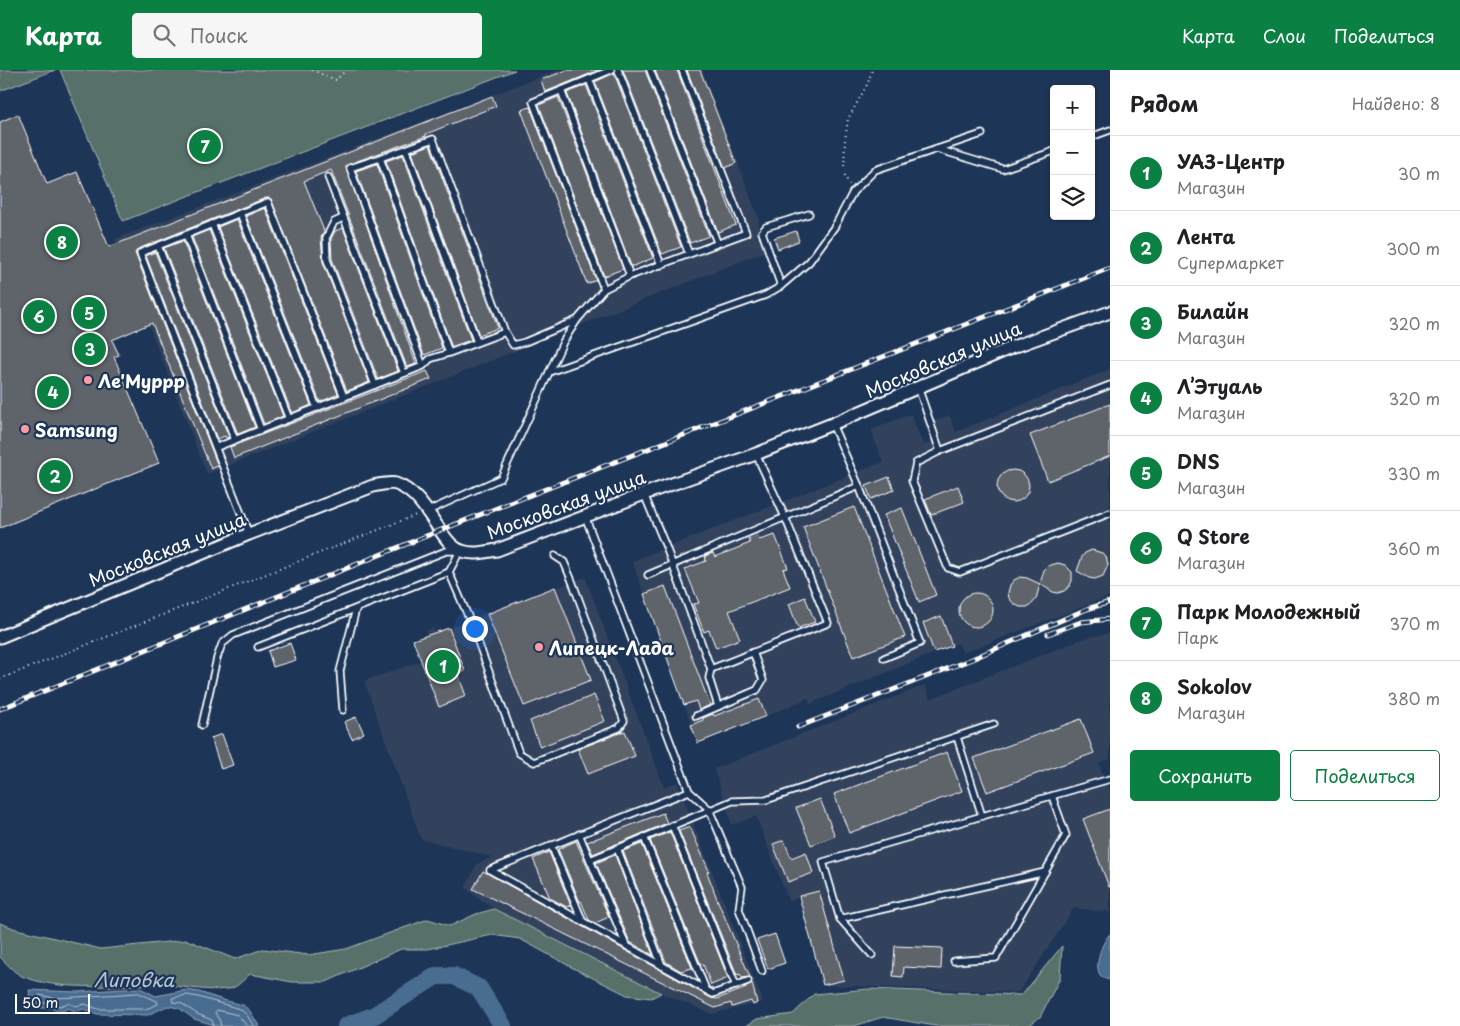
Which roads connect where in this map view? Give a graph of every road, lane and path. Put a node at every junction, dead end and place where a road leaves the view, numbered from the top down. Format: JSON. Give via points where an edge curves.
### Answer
{"nodes":[{"id":1,"x":312,"y":70,"type":"edge"},
{"id":2,"x":346,"y":70,"type":"edge"},
{"id":3,"x":611,"y":70,"type":"edge"},
{"id":4,"x":618,"y":70,"type":"edge"},
{"id":5,"x":650,"y":70,"type":"edge"},
{"id":6,"x":682,"y":70,"type":"edge"},
{"id":7,"x":872,"y":70,"type":"edge"},
{"id":8,"x":589,"y":79,"type":"junction"},
{"id":9,"x":561,"y":90,"type":"junction"},
{"id":10,"x":1110,"y":130,"type":"edge"},
{"id":11,"x":982,"y":134,"type":"dead end"},
{"id":12,"x":1095,"y":136,"type":"edge"},
{"id":13,"x":406,"y":149,"type":"junction"},
{"id":14,"x":937,"y":149,"type":"junction"},
{"id":15,"x":1050,"y":151,"type":"edge"},
{"id":16,"x":380,"y":158,"type":"junction"},
{"id":17,"x":328,"y":177,"type":"dead end"},
{"id":18,"x":852,"y":192,"type":"junction"},
{"id":19,"x":240,"y":213,"type":"junction"},
{"id":20,"x":808,"y":214,"type":"dead end"},
{"id":21,"x":344,"y":218,"type":"junction"},
{"id":22,"x":212,"y":224,"type":"junction"},
{"id":23,"x":186,"y":235,"type":"junction"},
{"id":24,"x":717,"y":242,"type":"junction"},
{"id":25,"x":158,"y":246,"type":"junction"},
{"id":26,"x":689,"y":254,"type":"junction"},
{"id":27,"x":661,"y":265,"type":"junction"},
{"id":28,"x":630,"y":276,"type":"junction"},
{"id":29,"x":781,"y":286,"type":"junction"},
{"id":30,"x":604,"y":289,"type":"junction"},
{"id":31,"x":1110,"y":312,"type":"edge"},
{"id":32,"x":577,"y":320,"type":"junction"},
{"id":33,"x":505,"y":332,"type":"junction"},
{"id":34,"x":477,"y":342,"type":"junction"},
{"id":35,"x":449,"y":353,"type":"junction"},
{"id":36,"x":423,"y":366,"type":"junction"},
{"id":37,"x":549,"y":372,"type":"junction"},
{"id":38,"x":404,"y":373,"type":"junction"},
{"id":39,"x":375,"y":385,"type":"junction"},
{"id":40,"x":1110,"y":385,"type":"edge"},
{"id":41,"x":918,"y":387,"type":"junction"},
{"id":42,"x":344,"y":397,"type":"junction"},
{"id":43,"x":317,"y":408,"type":"junction"},
{"id":44,"x":289,"y":419,"type":"junction"},
{"id":45,"x":832,"y":424,"type":"junction"},
{"id":46,"x":261,"y":430,"type":"junction"},
{"id":47,"x":235,"y":440,"type":"junction"},
{"id":48,"x":217,"y":447,"type":"junction"},
{"id":49,"x":940,"y":451,"type":"junction"},
{"id":50,"x":756,"y":454,"type":"junction"},
{"id":51,"x":859,"y":486,"type":"junction"},
{"id":52,"x":644,"y":494,"type":"junction"},
{"id":53,"x":428,"y":511,"type":"junction"},
{"id":54,"x":1110,"y":513,"type":"edge"},
{"id":55,"x":586,"y":516,"type":"junction"},
{"id":56,"x":784,"y":517,"type":"junction"},
{"id":57,"x":250,"y":534,"type":"junction"},
{"id":58,"x":460,"y":551,"type":"junction"},
{"id":59,"x":554,"y":556,"type":"dead end"},
{"id":60,"x":672,"y":564,"type":"junction"},
{"id":61,"x":449,"y":572,"type":"junction"},
{"id":62,"x":648,"y":575,"type":"dead end"},
{"id":63,"x":356,"y":608,"type":"junction"},
{"id":64,"x":0,"y":637,"type":"edge"},
{"id":65,"x":258,"y":647,"type":"dead end"},
{"id":66,"x":753,"y":652,"type":"junction"},
{"id":67,"x":884,"y":658,"type":"dead end"},
{"id":68,"x":711,"y":669,"type":"junction"},
{"id":69,"x":0,"y":679,"type":"edge"},
{"id":70,"x":718,"y":706,"type":"junction"},
{"id":71,"x":343,"y":710,"type":"dead end"},
{"id":72,"x":696,"y":716,"type":"dead end"},
{"id":73,"x":994,"y":724,"type":"dead end"},
{"id":74,"x":202,"y":725,"type":"dead end"},
{"id":75,"x":957,"y":737,"type":"junction"},
{"id":76,"x":1110,"y":779,"type":"edge"},
{"id":77,"x":690,"y":791,"type":"junction"},
{"id":78,"x":1052,"y":796,"type":"junction"},
{"id":79,"x":709,"y":809,"type":"junction"},
{"id":80,"x":982,"y":816,"type":"junction"},
{"id":81,"x":672,"y":825,"type":"junction"},
{"id":82,"x":579,"y":834,"type":"junction"},
{"id":83,"x":644,"y":837,"type":"junction"},
{"id":84,"x":551,"y":845,"type":"junction"},
{"id":85,"x":617,"y":848,"type":"junction"},
{"id":86,"x":590,"y":860,"type":"junction"},
{"id":87,"x":1045,"y":872,"type":"junction"},
{"id":88,"x":840,"y":919,"type":"junction"},
{"id":89,"x":584,"y":922,"type":"junction"},
{"id":90,"x":626,"y":945,"type":"junction"},
{"id":91,"x":872,"y":956,"type":"dead end"},
{"id":92,"x":954,"y":961,"type":"dead end"},
{"id":93,"x":662,"y":966,"type":"junction"},
{"id":94,"x":762,"y":971,"type":"dead end"},
{"id":95,"x":748,"y":981,"type":"dead end"},
{"id":96,"x":736,"y":986,"type":"junction"},
{"id":97,"x":706,"y":990,"type":"junction"}],
"edges":[{"from":1,"to":2,"type":"path","via":[[336,80]]},
{"from":3,"to":8,"type":"lane"},
{"from":4,"to":26,"type":"lane"},
{"from":5,"to":24,"type":"lane"},
{"from":6,"to":24,"type":"lane","via":[[746,233]]},
{"from":7,"to":18,"type":"path","via":[[848,119],[844,173]]},
{"from":8,"to":9,"type":"lane"},
{"from":8,"to":27,"type":"lane"},
{"from":9,"to":28,"type":"lane"},
{"from":9,"to":30,"type":"lane","via":[[533,102]]},
{"from":10,"to":12,"type":"lane"},
{"from":11,"to":14,"type":"lane"},
{"from":13,"to":16,"type":"lane"},
{"from":13,"to":33,"type":"lane","via":[[433,138]]},
{"from":13,"to":34,"type":"lane"},
{"from":14,"to":15,"type":"lane","via":[[1003,169]]},
{"from":14,"to":18,"type":"lane","via":[[875,170]]},
{"from":16,"to":35,"type":"lane"},
{"from":16,"to":36,"type":"lane","via":[[350,168]]},
{"from":17,"to":21,"type":"lane"},
{"from":18,"to":29,"type":"lane","via":[[835,226],[809,262]]},
{"from":19,"to":22,"type":"lane"},
{"from":19,"to":42,"type":"lane","via":[[268,202]]},
{"from":19,"to":43,"type":"lane"},
{"from":20,"to":29,"type":"lane","via":[[762,232]]},
{"from":21,"to":38,"type":"lane"},
{"from":21,"to":39,"type":"lane","via":[[334,222],[326,238],[327,260]]},
{"from":22,"to":23,"type":"lane"},
{"from":22,"to":44,"type":"lane"},
{"from":23,"to":25,"type":"lane"},
{"from":23,"to":46,"type":"lane"},
{"from":24,"to":26,"type":"lane"},
{"from":25,"to":47,"type":"lane"},
{"from":25,"to":48,"type":"lane","via":[[140,254]]},
{"from":26,"to":27,"type":"lane"},
{"from":27,"to":28,"type":"lane"},
{"from":28,"to":30,"type":"lane"},
{"from":29,"to":37,"type":"lane","via":[[766,295]]},
{"from":30,"to":32,"type":"lane"},
{"from":31,"to":41,"type":"street","name":"Московская улица","via":[[1013,346]]},
{"from":32,"to":33,"type":"lane","via":[[513,345]]},
{"from":32,"to":37,"type":"lane"},
{"from":33,"to":34,"type":"lane"},
{"from":34,"to":35,"type":"lane"},
{"from":35,"to":36,"type":"lane"},
{"from":36,"to":38,"type":"lane"},
{"from":37,"to":53,"type":"lane","via":[[501,478]]},
{"from":38,"to":39,"type":"lane"},
{"from":39,"to":42,"type":"lane"},
{"from":40,"to":49,"type":"lane"},
{"from":41,"to":45,"type":"street","name":"Московская улица"},
{"from":41,"to":49,"type":"lane"},
{"from":42,"to":43,"type":"lane"},
{"from":43,"to":44,"type":"lane"},
{"from":44,"to":46,"type":"lane"},
{"from":45,"to":50,"type":"street","name":"Московская улица"},
{"from":45,"to":51,"type":"lane"},
{"from":46,"to":47,"type":"lane"},
{"from":47,"to":48,"type":"lane"},
{"from":48,"to":57,"type":"lane"},
{"from":49,"to":54,"type":"lane","via":[[916,463],[912,481],[948,568],[960,572]]},
{"from":50,"to":52,"type":"street","name":"Московская улица"},
{"from":50,"to":56,"type":"lane"},
{"from":51,"to":56,"type":"lane"},
{"from":51,"to":67,"type":"lane","via":[[920,642]]},
{"from":52,"to":55,"type":"street","name":"Московская улица"},
{"from":52,"to":60,"type":"lane"},
{"from":53,"to":57,"type":"street","name":"Московская улица","via":[[414,495],[394,484],[373,486]]},
{"from":53,"to":58,"type":"street","name":"Московская улица","via":[[445,537]]},
{"from":53,"to":69,"type":"path"},
{"from":55,"to":58,"type":"street","name":"Московская улица","via":[[496,550]]},
{"from":55,"to":77,"type":"lane"},
{"from":56,"to":60,"type":"lane"},
{"from":56,"to":66,"type":"lane","via":[[828,623]]},
{"from":57,"to":64,"type":"street","name":"Московская улица"},
{"from":58,"to":61,"type":"lane"},
{"from":58,"to":74,"type":"lane","via":[[446,550],[234,635],[222,644],[217,658]]},
{"from":59,"to":61,"type":"lane","via":[[564,562],[624,721],[619,728],[534,762],[519,753]]},
{"from":60,"to":62,"type":"lane"},
{"from":60,"to":68,"type":"lane"},
{"from":61,"to":63,"type":"lane"},
{"from":63,"to":65,"type":"lane"},
{"from":63,"to":71,"type":"lane","via":[[340,671]]},
{"from":66,"to":68,"type":"lane"},
{"from":66,"to":70,"type":"lane","via":[[763,680],[757,690]]},
{"from":68,"to":70,"type":"lane","via":[[709,678]]},
{"from":70,"to":72,"type":"lane"},
{"from":73,"to":75,"type":"lane"},
{"from":75,"to":79,"type":"lane","via":[[766,800],[732,801]]},
{"from":75,"to":80,"type":"lane"},
{"from":76,"to":78,"type":"lane"},
{"from":77,"to":79,"type":"lane"},
{"from":77,"to":82,"type":"lane"},
{"from":78,"to":80,"type":"lane"},
{"from":78,"to":87,"type":"lane","via":[[1066,836]]},
{"from":79,"to":81,"type":"lane"},
{"from":79,"to":94,"type":"lane","via":[[742,887],[739,909]]},
{"from":80,"to":88,"type":"lane","via":[[823,862]]},
{"from":81,"to":83,"type":"lane"},
{"from":81,"to":96,"type":"lane"},
{"from":82,"to":84,"type":"lane"},
{"from":82,"to":86,"type":"lane"},
{"from":83,"to":85,"type":"lane"},
{"from":83,"to":97,"type":"lane"},
{"from":84,"to":89,"type":"lane"},
{"from":84,"to":89,"type":"lane","via":[[490,870]]},
{"from":85,"to":86,"type":"lane"},
{"from":85,"to":93,"type":"lane"},
{"from":86,"to":90,"type":"lane"},
{"from":87,"to":88,"type":"lane"},
{"from":87,"to":92,"type":"lane","via":[[996,958]]},
{"from":88,"to":91,"type":"lane"},
{"from":89,"to":90,"type":"lane"},
{"from":90,"to":93,"type":"lane"},
{"from":93,"to":97,"type":"lane"},
{"from":95,"to":96,"type":"lane"},
{"from":96,"to":97,"type":"lane","via":[[713,994]]}]}
